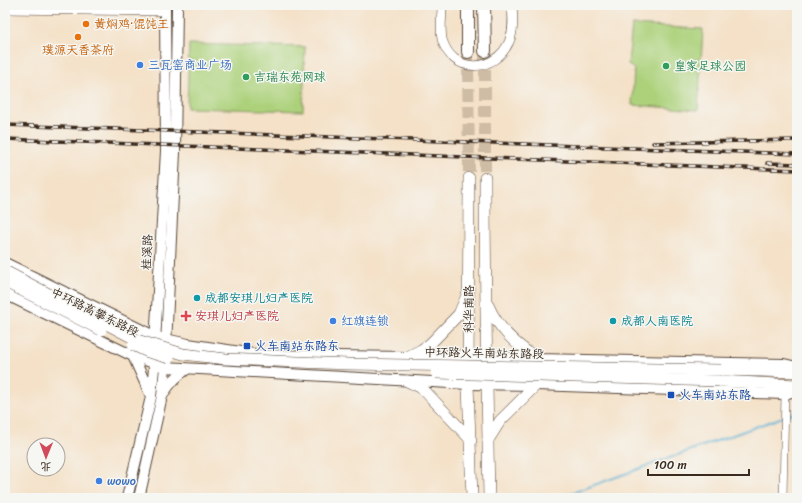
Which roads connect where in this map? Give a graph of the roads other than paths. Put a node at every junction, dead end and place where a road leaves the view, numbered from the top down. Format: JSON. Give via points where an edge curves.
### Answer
{"nodes":[{"id":1,"x":177,"y":5,"type":"edge"},
{"id":2,"x":442,"y":5,"type":"edge"},
{"id":3,"x":468,"y":5,"type":"edge"},
{"id":4,"x":484,"y":5,"type":"edge"},
{"id":5,"x":512,"y":5,"type":"edge"},
{"id":6,"x":165,"y":9,"type":"edge"},
{"id":7,"x":5,"y":10,"type":"edge"},
{"id":8,"x":484,"y":51,"type":"tunnel mouth"},
{"id":9,"x":468,"y":52,"type":"tunnel mouth"},
{"id":10,"x":469,"y":178,"type":"tunnel mouth"},
{"id":11,"x":485,"y":178,"type":"tunnel mouth"},
{"id":12,"x":5,"y":263,"type":"edge"},
{"id":13,"x":5,"y":271,"type":"edge"},
{"id":14,"x":5,"y":282,"type":"edge"},
{"id":15,"x":469,"y":289,"type":"junction"},
{"id":16,"x":5,"y":294,"type":"edge"},
{"id":17,"x":485,"y":298,"type":"junction"},
{"id":18,"x":156,"y":337,"type":"junction"},
{"id":19,"x":166,"y":340,"type":"junction"},
{"id":20,"x":469,"y":355,"type":"junction"},
{"id":21,"x":133,"y":356,"type":"junction"},
{"id":22,"x":174,"y":356,"type":"junction"},
{"id":23,"x":487,"y":356,"type":"junction"},
{"id":24,"x":407,"y":357,"type":"junction"},
{"id":25,"x":538,"y":359,"type":"junction"},
{"id":26,"x":154,"y":364,"type":"junction"},
{"id":27,"x":165,"y":367,"type":"junction"},
{"id":28,"x":797,"y":367,"type":"edge"},
{"id":29,"x":187,"y":369,"type":"junction"},
{"id":30,"x":797,"y":372,"type":"edge"},
{"id":31,"x":720,"y":376,"type":"junction"},
{"id":32,"x":407,"y":381,"type":"junction"},
{"id":33,"x":468,"y":384,"type":"junction"},
{"id":34,"x":487,"y":384,"type":"junction"},
{"id":35,"x":536,"y":385,"type":"junction"},
{"id":36,"x":797,"y":385,"type":"edge"},
{"id":37,"x":797,"y":390,"type":"edge"},
{"id":38,"x":785,"y":394,"type":"junction"},
{"id":39,"x":156,"y":396,"type":"junction"},
{"id":40,"x":471,"y":440,"type":"junction"},
{"id":41,"x":488,"y":440,"type":"junction"},
{"id":42,"x":127,"y":498,"type":"edge"},
{"id":43,"x":139,"y":498,"type":"edge"},
{"id":44,"x":472,"y":498,"type":"edge"},
{"id":45,"x":489,"y":498,"type":"edge"},
{"id":46,"x":782,"y":498,"type":"edge"}],
"edges":[{"from":1,"to":19,"type":"main road","name":"桂溪路","via":[[176,152]]},
{"from":2,"to":5,"type":"street","via":[[442,38],[447,50],[456,61],[468,65],[494,61],[507,47],[513,26]]},
{"from":3,"to":9,"type":"highway"},
{"from":4,"to":8,"type":"highway"},
{"from":6,"to":7,"type":"street"},
{"from":6,"to":18,"type":"main road","name":"桂溪路","via":[[166,152]]},
{"from":10,"to":15,"type":"main road","name":"科华南路"},
{"from":11,"to":17,"type":"main road","name":"科华南路"},
{"from":12,"to":18,"type":"main road"},
{"from":13,"to":22,"type":"main road","name":"中环路高攀东路段","bridge":true,"via":[[137,340]]},
{"from":14,"to":22,"type":"main road","name":"中环路高攀东路段","bridge":true,"via":[[148,352]]},
{"from":15,"to":20,"type":"main road","name":"科华南路"},
{"from":15,"to":24,"type":"main road","via":[[459,314],[430,344]]},
{"from":16,"to":21,"type":"main road"},
{"from":17,"to":23,"type":"main road","name":"科华南路"},
{"from":17,"to":25,"type":"main road","via":[[493,318],[523,349]]},
{"from":18,"to":19,"type":"main road"},
{"from":18,"to":26,"type":"main road","name":"桂溪路"},
{"from":19,"to":24,"type":"main road","via":[[261,355]]},
{"from":19,"to":27,"type":"main road","name":"桂溪路"},
{"from":20,"to":23,"type":"main road"},
{"from":20,"to":24,"type":"main road"},
{"from":20,"to":33,"type":"main road","name":"科华南路"},
{"from":21,"to":26,"type":"main road"},
{"from":21,"to":39,"type":"main road"},
{"from":22,"to":31,"type":"main road","name":"中环路火车南站东路段","bridge":true,"via":[[183,354],[226,359],[348,364]]},
{"from":23,"to":25,"type":"main road"},
{"from":23,"to":34,"type":"main road","name":"科华南路"},
{"from":25,"to":28,"type":"main road","via":[[784,364]]},
{"from":26,"to":27,"type":"main road"},
{"from":26,"to":39,"type":"main road","name":"桂溪路"},
{"from":27,"to":29,"type":"main road"},
{"from":27,"to":39,"type":"main road","name":"桂溪路"},
{"from":29,"to":32,"type":"main road"},
{"from":29,"to":39,"type":"main road"},
{"from":30,"to":31,"type":"main road","name":"中环路火车南站东路段"},
{"from":31,"to":36,"type":"main road","name":"中环路火车南站东路段"},
{"from":32,"to":33,"type":"main road"},
{"from":32,"to":40,"type":"main road","via":[[422,388]]},
{"from":33,"to":34,"type":"main road"},
{"from":33,"to":40,"type":"main road","name":"科华南路"},
{"from":34,"to":35,"type":"main road"},
{"from":34,"to":41,"type":"main road","name":"科华南路"},
{"from":35,"to":38,"type":"main road"},
{"from":35,"to":41,"type":"main road","via":[[500,421]]},
{"from":37,"to":38,"type":"main road"},
{"from":38,"to":46,"type":"street"},
{"from":39,"to":42,"type":"main road","name":"桂溪路"},
{"from":39,"to":43,"type":"main road","name":"桂溪路"},
{"from":40,"to":44,"type":"main road","name":"科华南路"},
{"from":41,"to":45,"type":"main road","name":"科华南路"}]}
